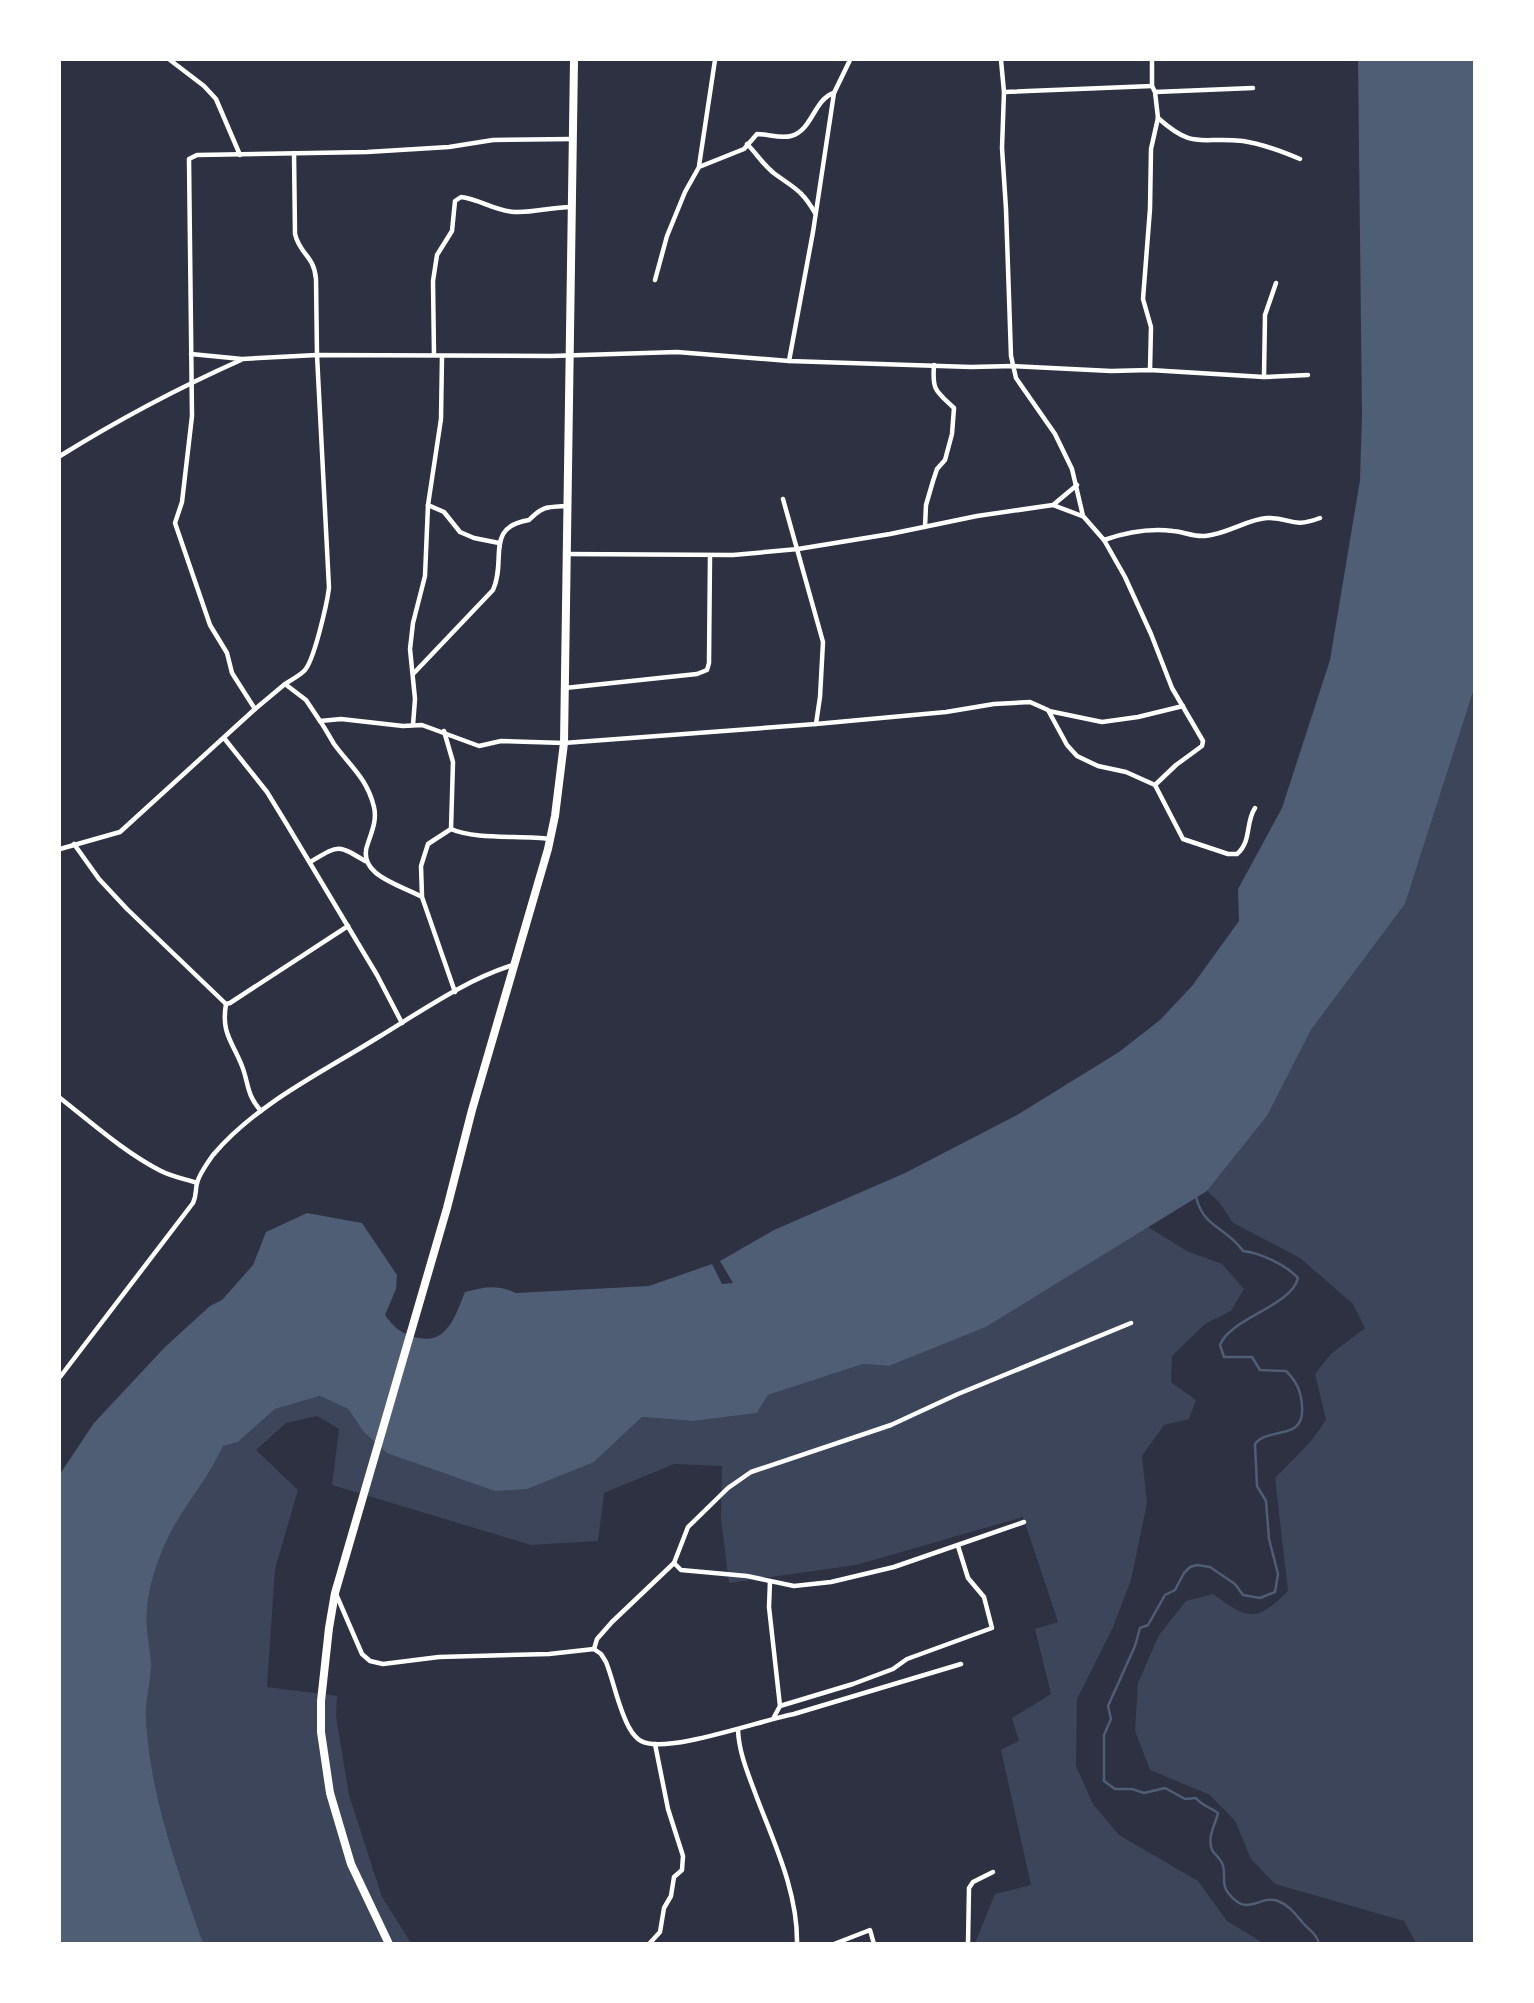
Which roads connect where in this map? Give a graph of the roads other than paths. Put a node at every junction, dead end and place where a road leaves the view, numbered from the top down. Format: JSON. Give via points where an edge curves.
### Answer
{"nodes":[{"id":1,"x":170,"y":60,"type":"edge"},
{"id":2,"x":574,"y":60,"type":"edge"},
{"id":3,"x":715,"y":60,"type":"edge"},
{"id":4,"x":850,"y":60,"type":"edge"},
{"id":5,"x":1001,"y":60,"type":"edge"},
{"id":6,"x":1152,"y":60,"type":"edge"},
{"id":7,"x":1152,"y":86,"type":"junction"},
{"id":8,"x":1253,"y":88,"type":"dead end"},
{"id":9,"x":1004,"y":92,"type":"junction"},
{"id":10,"x":1155,"y":92,"type":"junction"},
{"id":11,"x":834,"y":93,"type":"junction"},
{"id":12,"x":1158,"y":118,"type":"junction"},
{"id":13,"x":572,"y":139,"type":"junction"},
{"id":14,"x":747,"y":145,"type":"junction"},
{"id":15,"x":294,"y":153,"type":"junction"},
{"id":16,"x":240,"y":155,"type":"junction"},
{"id":17,"x":1300,"y":159,"type":"dead end"},
{"id":18,"x":699,"y":167,"type":"junction"},
{"id":19,"x":571,"y":207,"type":"junction"},
{"id":20,"x":816,"y":214,"type":"junction"},
{"id":21,"x":654,"y":280,"type":"dead end"},
{"id":22,"x":1276,"y":283,"type":"dead end"},
{"id":23,"x":191,"y":354,"type":"junction"},
{"id":24,"x":568,"y":354,"type":"junction"},
{"id":25,"x":317,"y":355,"type":"junction"},
{"id":26,"x":434,"y":355,"type":"junction"},
{"id":27,"x":442,"y":356,"type":"junction"},
{"id":28,"x":242,"y":359,"type":"junction"},
{"id":29,"x":789,"y":361,"type":"junction"},
{"id":30,"x":934,"y":365,"type":"junction"},
{"id":31,"x":1013,"y":366,"type":"junction"},
{"id":32,"x":1150,"y":370,"type":"junction"},
{"id":33,"x":1308,"y":375,"type":"dead end"},
{"id":34,"x":1264,"y":377,"type":"junction"},
{"id":35,"x":192,"y":382,"type":"junction"},
{"id":36,"x":60,"y":456,"type":"edge"},
{"id":37,"x":1077,"y":485,"type":"junction"},
{"id":38,"x":783,"y":499,"type":"dead end"},
{"id":39,"x":428,"y":505,"type":"junction"},
{"id":40,"x":1053,"y":505,"type":"junction"},
{"id":41,"x":566,"y":506,"type":"junction"},
{"id":42,"x":1083,"y":516,"type":"junction"},
{"id":43,"x":1320,"y":518,"type":"dead end"},
{"id":44,"x":925,"y":527,"type":"junction"},
{"id":45,"x":1104,"y":540,"type":"junction"},
{"id":46,"x":499,"y":543,"type":"junction"},
{"id":47,"x":798,"y":549,"type":"junction"},
{"id":48,"x":565,"y":554,"type":"junction"},
{"id":49,"x":710,"y":556,"type":"junction"},
{"id":50,"x":413,"y":674,"type":"junction"},
{"id":51,"x":285,"y":684,"type":"junction"},
{"id":52,"x":564,"y":688,"type":"junction"},
{"id":53,"x":1183,"y":706,"type":"junction"},
{"id":54,"x":255,"y":709,"type":"junction"},
{"id":55,"x":1048,"y":710,"type":"junction"},
{"id":56,"x":320,"y":721,"type":"junction"},
{"id":57,"x":413,"y":724,"type":"junction"},
{"id":58,"x":816,"y":724,"type":"junction"},
{"id":59,"x":443,"y":731,"type":"junction"},
{"id":60,"x":224,"y":738,"type":"junction"},
{"id":61,"x":564,"y":743,"type":"junction"},
{"id":62,"x":1155,"y":785,"type":"junction"},
{"id":63,"x":1255,"y":808,"type":"dead end"},
{"id":64,"x":451,"y":829,"type":"junction"},
{"id":65,"x":550,"y":839,"type":"junction"},
{"id":66,"x":74,"y":844,"type":"junction"},
{"id":67,"x":60,"y":849,"type":"edge"},
{"id":68,"x":310,"y":862,"type":"junction"},
{"id":69,"x":366,"y":862,"type":"junction"},
{"id":70,"x":422,"y":897,"type":"junction"},
{"id":71,"x":348,"y":926,"type":"junction"},
{"id":72,"x":514,"y":965,"type":"junction"},
{"id":73,"x":455,"y":992,"type":"junction"},
{"id":74,"x":226,"y":1004,"type":"junction"},
{"id":75,"x":402,"y":1023,"type":"junction"},
{"id":76,"x":60,"y":1098,"type":"edge"},
{"id":77,"x":261,"y":1111,"type":"junction"},
{"id":78,"x":197,"y":1183,"type":"junction"},
{"id":79,"x":1130,"y":1323,"type":"dead end"},
{"id":80,"x":60,"y":1377,"type":"edge"},
{"id":81,"x":1024,"y":1522,"type":"dead end"},
{"id":82,"x":958,"y":1546,"type":"junction"},
{"id":83,"x":674,"y":1563,"type":"junction"},
{"id":84,"x":770,"y":1580,"type":"junction"},
{"id":85,"x":335,"y":1593,"type":"junction"},
{"id":86,"x":594,"y":1649,"type":"junction"},
{"id":87,"x":961,"y":1664,"type":"dead end"},
{"id":88,"x":780,"y":1706,"type":"junction"},
{"id":89,"x":773,"y":1718,"type":"junction"},
{"id":90,"x":738,"y":1730,"type":"junction"},
{"id":91,"x":655,"y":1744,"type":"junction"},
{"id":92,"x":993,"y":1872,"type":"dead end"},
{"id":93,"x":389,"y":1944,"type":"edge"},
{"id":94,"x":649,"y":1944,"type":"edge"},
{"id":95,"x":797,"y":1944,"type":"edge"},
{"id":96,"x":834,"y":1944,"type":"edge"},
{"id":97,"x":874,"y":1944,"type":"edge"},
{"id":98,"x":968,"y":1944,"type":"edge"}],
"edges":[{"from":1,"to":16,"type":"street","via":[[216,99]]},
{"from":2,"to":13,"type":"main road"},
{"from":3,"to":18,"type":"street"},
{"from":4,"to":11,"type":"street"},
{"from":5,"to":9,"type":"street"},
{"from":6,"to":7,"type":"street"},
{"from":7,"to":9,"type":"street"},
{"from":7,"to":10,"type":"street"},
{"from":8,"to":10,"type":"street"},
{"from":9,"to":31,"type":"street","via":[[1002,148]]},
{"from":10,"to":12,"type":"street"},
{"from":11,"to":14,"type":"street","via":[[823,97],[792,136],[757,134]]},
{"from":11,"to":20,"type":"street"},
{"from":12,"to":17,"type":"street","via":[[1187,139],[1243,141],[1279,148]]},
{"from":12,"to":32,"type":"street","via":[[1151,149],[1143,284]]},
{"from":13,"to":15,"type":"street"},
{"from":13,"to":19,"type":"main road"},
{"from":14,"to":18,"type":"street"},
{"from":14,"to":20,"type":"street","via":[[775,174],[796,186]]},
{"from":15,"to":16,"type":"street"},
{"from":15,"to":25,"type":"street","via":[[295,234],[298,246],[315,267]]},
{"from":16,"to":23,"type":"street","via":[[189,159]]},
{"from":18,"to":21,"type":"street","via":[[667,236]]},
{"from":19,"to":24,"type":"main road"},
{"from":19,"to":26,"type":"street","via":[[515,212],[467,198],[455,201],[452,232],[437,255],[433,281]]},
{"from":20,"to":29,"type":"street"},
{"from":22,"to":34,"type":"street","via":[[1265,315]]},
{"from":23,"to":28,"type":"street"},
{"from":23,"to":35,"type":"street"},
{"from":24,"to":27,"type":"street"},
{"from":24,"to":29,"type":"street","via":[[677,352]]},
{"from":24,"to":41,"type":"main road"},
{"from":25,"to":26,"type":"street"},
{"from":25,"to":28,"type":"street"},
{"from":25,"to":51,"type":"street","via":[[329,588],[312,658],[306,670]]},
{"from":26,"to":27,"type":"street"},
{"from":27,"to":39,"type":"street","via":[[441,419]]},
{"from":28,"to":35,"type":"street"},
{"from":29,"to":30,"type":"street"},
{"from":30,"to":31,"type":"street"},
{"from":30,"to":44,"type":"street","via":[[933,386],[954,408],[954,420],[945,460],[937,469],[926,505]]},
{"from":31,"to":32,"type":"street"},
{"from":31,"to":37,"type":"street","via":[[1016,378],[1055,434]]},
{"from":32,"to":34,"type":"street"},
{"from":33,"to":34,"type":"street"},
{"from":35,"to":36,"type":"street"},
{"from":35,"to":54,"type":"street","via":[[185,478],[175,523],[210,625]]},
{"from":37,"to":40,"type":"street"},
{"from":37,"to":42,"type":"street"},
{"from":38,"to":47,"type":"street"},
{"from":39,"to":46,"type":"street","via":[[444,512],[460,532]]},
{"from":39,"to":50,"type":"street","via":[[425,576],[410,649]]},
{"from":40,"to":42,"type":"street"},
{"from":40,"to":44,"type":"street"},
{"from":41,"to":46,"type":"street","via":[[538,510],[530,520],[516,522]]},
{"from":41,"to":48,"type":"main road"},
{"from":42,"to":45,"type":"street"},
{"from":43,"to":45,"type":"street","via":[[1298,524],[1264,518],[1202,537],[1170,530],[1136,530]]},
{"from":44,"to":47,"type":"street"},
{"from":45,"to":53,"type":"street"},
{"from":46,"to":50,"type":"street","via":[[498,580],[493,590]]},
{"from":47,"to":49,"type":"street"},
{"from":47,"to":58,"type":"street","via":[[823,642]]},
{"from":48,"to":49,"type":"street"},
{"from":48,"to":52,"type":"main road"},
{"from":49,"to":52,"type":"street","via":[[707,670]]},
{"from":50,"to":57,"type":"street"},
{"from":51,"to":54,"type":"street"},
{"from":51,"to":56,"type":"street","via":[[306,701]]},
{"from":52,"to":61,"type":"main road"},
{"from":53,"to":55,"type":"street","via":[[1102,722]]},
{"from":53,"to":62,"type":"street","via":[[1202,736],[1202,746]]},
{"from":54,"to":60,"type":"street"},
{"from":55,"to":58,"type":"street","via":[[1030,702],[994,704]]},
{"from":55,"to":62,"type":"street","via":[[1077,756]]},
{"from":56,"to":57,"type":"street"},
{"from":56,"to":69,"type":"street","via":[[360,775],[375,808]]},
{"from":57,"to":59,"type":"street"},
{"from":58,"to":61,"type":"street"},
{"from":59,"to":61,"type":"street","via":[[480,746],[501,741]]},
{"from":59,"to":64,"type":"street","via":[[453,762]]},
{"from":60,"to":66,"type":"street","via":[[120,832]]},
{"from":60,"to":68,"type":"street","via":[[267,792]]},
{"from":61,"to":65,"type":"main road"},
{"from":62,"to":63,"type":"street","via":[[1183,839],[1228,854],[1245,847]]},
{"from":64,"to":65,"type":"street","via":[[461,834]]},
{"from":64,"to":70,"type":"street","via":[[428,844],[421,866]]},
{"from":65,"to":72,"type":"main road"},
{"from":66,"to":67,"type":"street"},
{"from":66,"to":74,"type":"street","via":[[127,909]]},
{"from":68,"to":69,"type":"street","via":[[333,848],[343,848]]},
{"from":68,"to":71,"type":"street"},
{"from":69,"to":70,"type":"street","via":[[386,881]]},
{"from":70,"to":73,"type":"street"},
{"from":71,"to":74,"type":"street"},
{"from":71,"to":75,"type":"street"},
{"from":72,"to":73,"type":"street"},
{"from":72,"to":85,"type":"main road"},
{"from":73,"to":75,"type":"street"},
{"from":74,"to":77,"type":"street","via":[[225,1030]]},
{"from":75,"to":77,"type":"street"},
{"from":76,"to":78,"type":"street","via":[[159,1170]]},
{"from":77,"to":78,"type":"street","via":[[211,1157]]},
{"from":78,"to":80,"type":"street","via":[[193,1203]]},
{"from":79,"to":83,"type":"street","via":[[891,1425],[751,1472],[688,1527]]},
{"from":81,"to":82,"type":"street"},
{"from":82,"to":84,"type":"street","via":[[858,1577],[794,1586]]},
{"from":82,"to":88,"type":"street","via":[[968,1578],[984,1597],[992,1628],[853,1684]]},
{"from":83,"to":84,"type":"street","via":[[681,1570]]},
{"from":83,"to":86,"type":"street","via":[[612,1622]]},
{"from":84,"to":88,"type":"street"},
{"from":85,"to":86,"type":"street","via":[[362,1654],[383,1664]]},
{"from":85,"to":93,"type":"main road","via":[[321,1701],[330,1793],[351,1864]]},
{"from":86,"to":91,"type":"street","via":[[606,1662],[630,1730],[640,1740]]},
{"from":87,"to":89,"type":"street"},
{"from":88,"to":89,"type":"street"},
{"from":89,"to":90,"type":"street"},
{"from":90,"to":91,"type":"street"},
{"from":90,"to":95,"type":"street","via":[[746,1769],[796,1907]]},
{"from":91,"to":94,"type":"street","via":[[668,1810],[684,1856],[660,1932]]},
{"from":92,"to":98,"type":"street","via":[[969,1888]]},
{"from":96,"to":97,"type":"street","via":[[870,1930]]}]}
